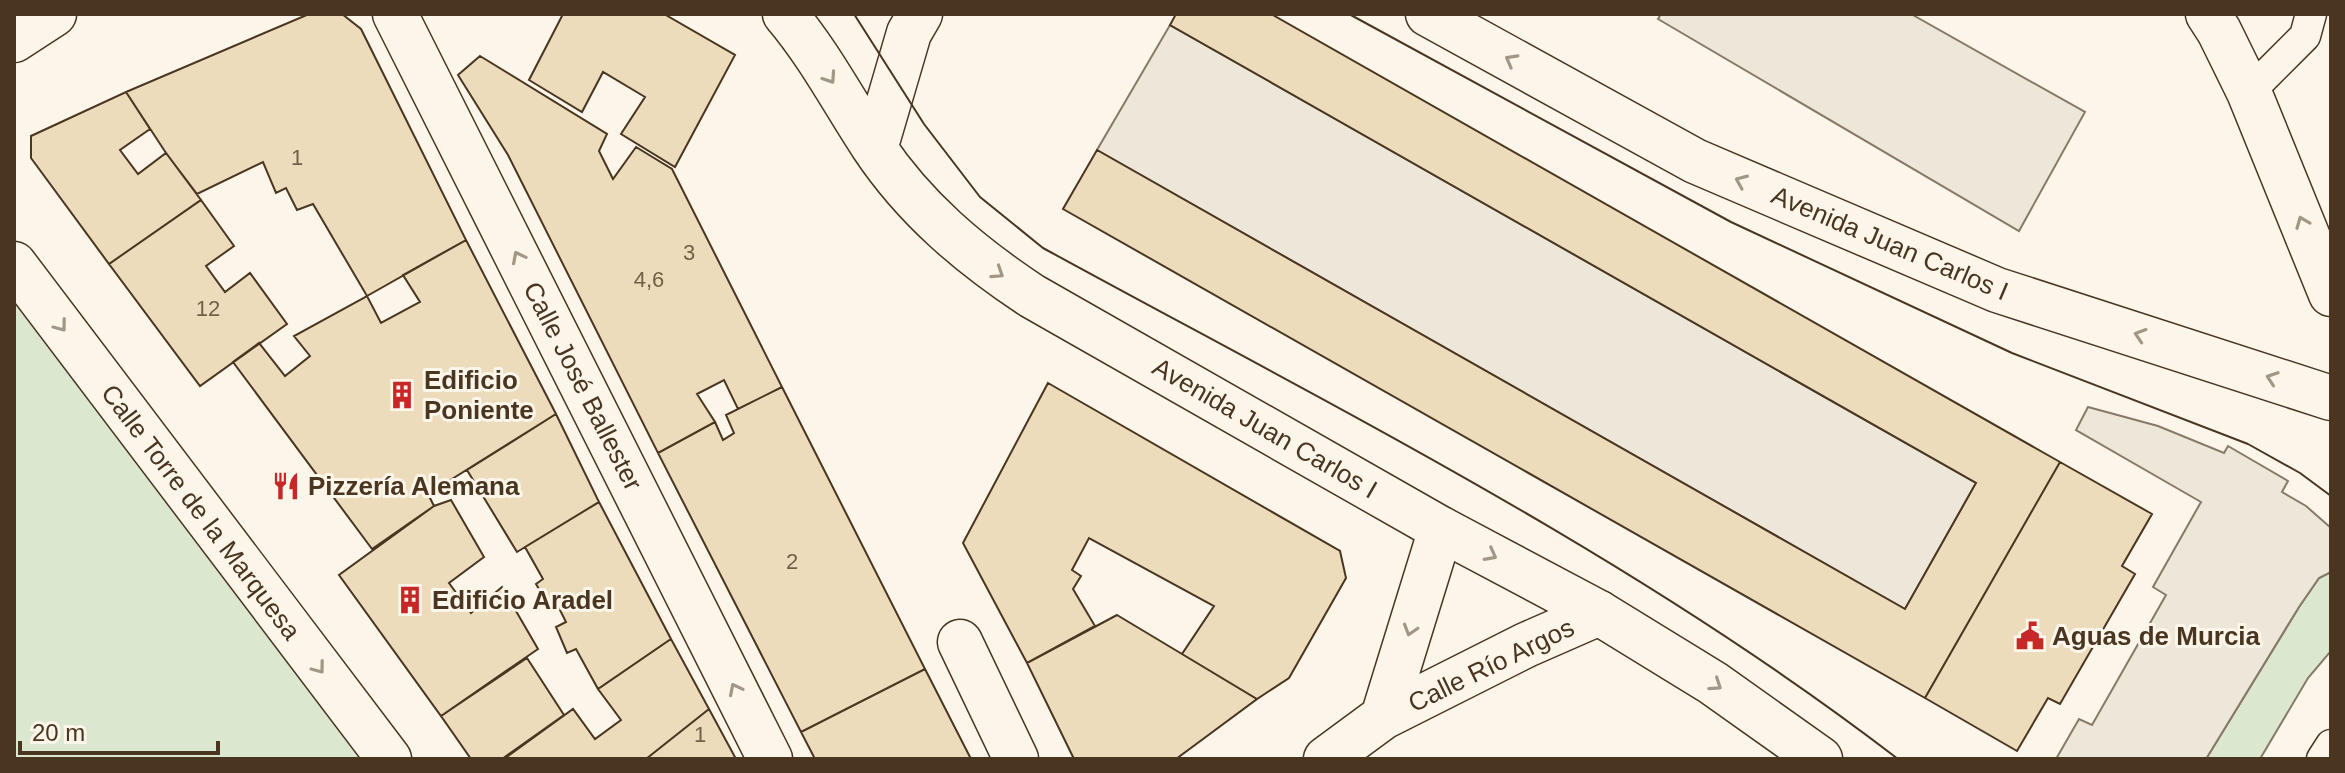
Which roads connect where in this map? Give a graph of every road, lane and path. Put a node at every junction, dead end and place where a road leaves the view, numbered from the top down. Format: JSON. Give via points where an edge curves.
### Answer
{"nodes":[{"id":1,"x":54,"y":14,"type":"edge"},
{"id":2,"x":395,"y":14,"type":"edge"},
{"id":3,"x":785,"y":14,"type":"edge"},
{"id":4,"x":920,"y":14,"type":"edge"},
{"id":5,"x":1428,"y":14,"type":"edge"},
{"id":6,"x":2208,"y":14,"type":"edge"},
{"id":7,"x":2311,"y":14,"type":"edge"},
{"id":8,"x":14,"y":40,"type":"edge"},
{"id":9,"x":2249,"y":92,"type":"junction"},
{"id":10,"x":875,"y":149,"type":"junction"},
{"id":11,"x":14,"y":264,"type":"edge"},
{"id":12,"x":2331,"y":294,"type":"edge"},
{"id":13,"x":2331,"y":398,"type":"edge"},
{"id":14,"x":1441,"y":529,"type":"junction"},
{"id":15,"x":1599,"y":613,"type":"junction"},
{"id":16,"x":960,"y":642,"type":"dead end"},
{"id":17,"x":1383,"y":717,"type":"junction"},
{"id":18,"x":2331,"y":745,"type":"edge"},
{"id":19,"x":389,"y":759,"type":"edge"},
{"id":20,"x":770,"y":759,"type":"edge"},
{"id":21,"x":1016,"y":759,"type":"edge"},
{"id":22,"x":1326,"y":759,"type":"edge"},
{"id":23,"x":1820,"y":759,"type":"edge"},
{"id":24,"x":2322,"y":759,"type":"edge"}],
"edges":[{"from":1,"to":8,"type":"street"},
{"from":20,"to":2,"type":"street","name":"Calle José Ballester","one_way":true},
{"from":3,"to":10,"type":"street","name":"Avenida Juan Carlos I","one_way":true},
{"from":4,"to":10,"type":"street","via":[[909,33]]},
{"from":13,"to":5,"type":"street","name":"Avenida Juan Carlos I","one_way":true,"via":[[1997,290],[1695,161]]},
{"from":6,"to":9,"type":"street"},
{"from":7,"to":9,"type":"lane","via":[[2305,36]]},
{"from":12,"to":9,"type":"street","one_way":true},
{"from":10,"to":14,"type":"street","name":"Avenida Juan Carlos I","one_way":true,"via":[[948,235],[986,266]]},
{"from":11,"to":19,"type":"street","name":"Calle Torre de la Marquesa","one_way":true},
{"from":14,"to":15,"type":"street","name":"Avenida Juan Carlos I","one_way":true},
{"from":14,"to":17,"type":"street","name":"Calle Río Argos","one_way":true},
{"from":15,"to":17,"type":"street","name":"Calle Río Argos"},
{"from":15,"to":23,"type":"street","name":"Avenida Juan Carlos I","one_way":true,"via":[[1713,683]]},
{"from":16,"to":21,"type":"street"},
{"from":17,"to":22,"type":"street","name":"Calle Río Argos"},
{"from":18,"to":24,"type":"lane"}]}
